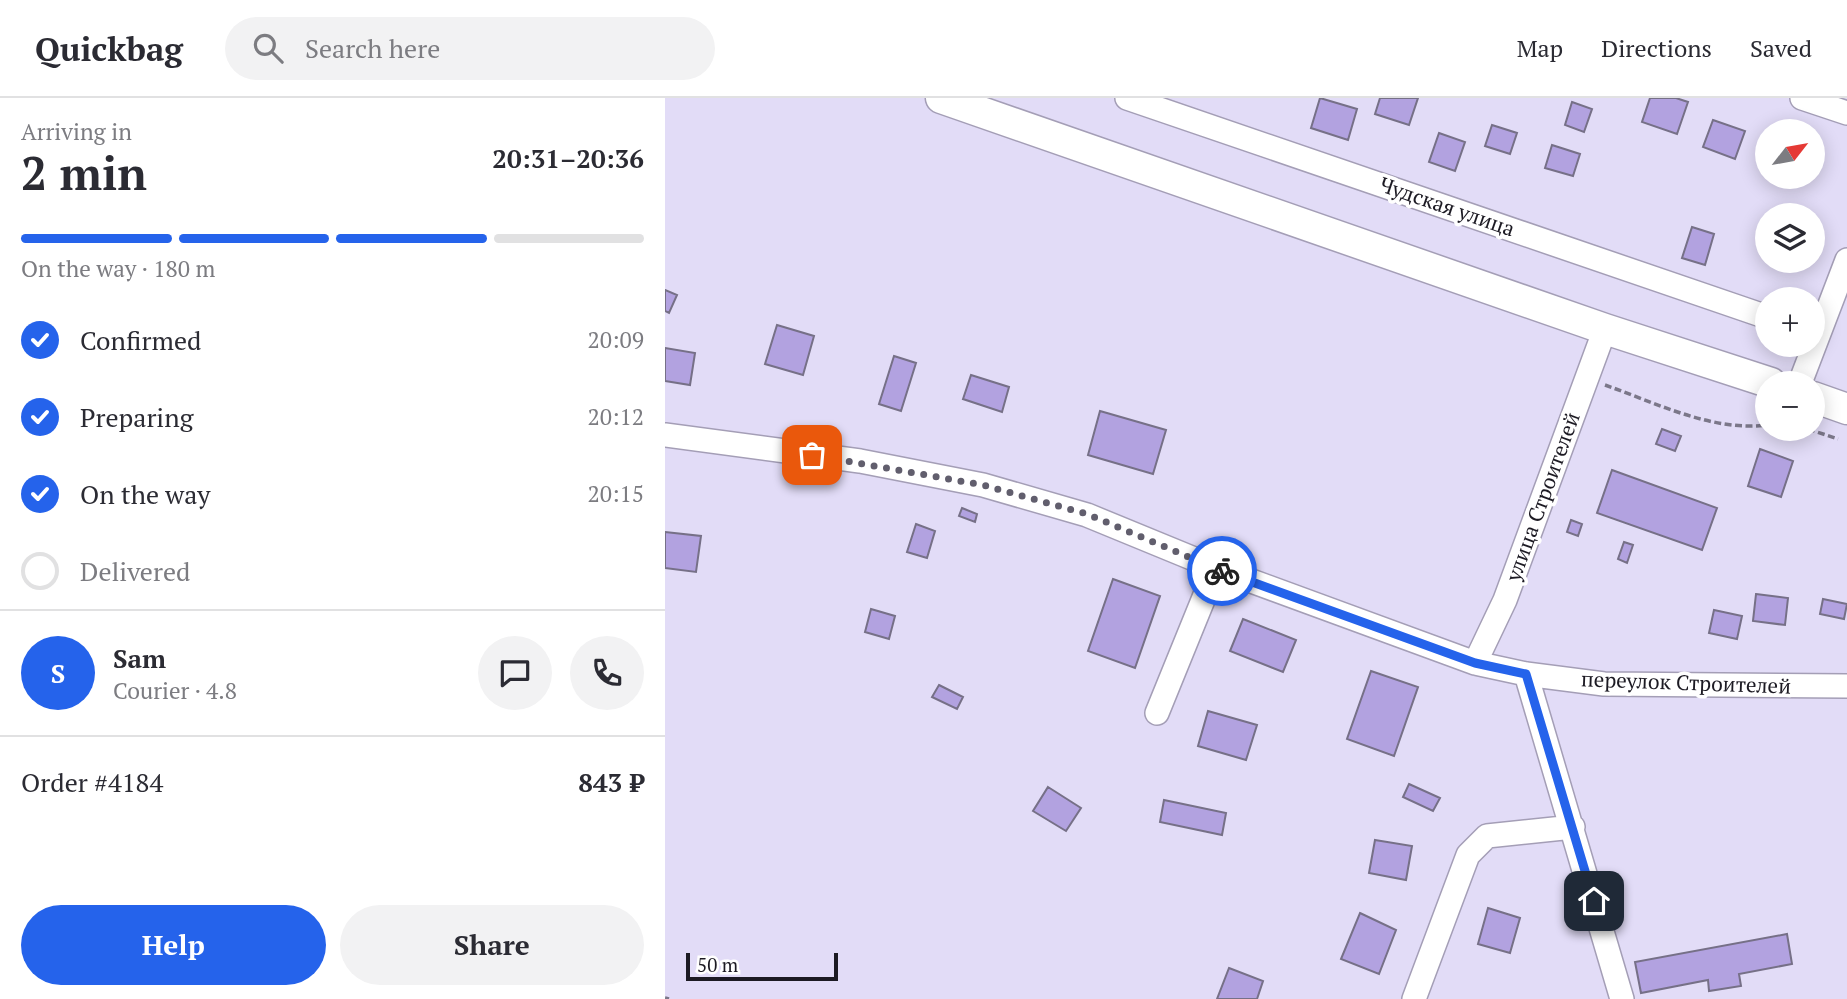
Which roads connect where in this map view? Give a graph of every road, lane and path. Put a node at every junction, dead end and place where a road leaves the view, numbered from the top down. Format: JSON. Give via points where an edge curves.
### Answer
{"nodes":[{"id":1,"x":941,"y":98,"type":"edge"},
{"id":2,"x":1127,"y":98,"type":"edge"},
{"id":3,"x":1802,"y":98,"type":"edge"},
{"id":4,"x":1847,"y":113,"type":"edge"},
{"id":5,"x":1847,"y":260,"type":"edge"},
{"id":6,"x":1825,"y":312,"type":"edge"},
{"id":7,"x":1755,"y":313,"type":"edge"},
{"id":8,"x":1605,"y":329,"type":"junction"},
{"id":9,"x":1755,"y":378,"type":"edge"},
{"id":10,"x":1587,"y":379,"type":"junction"},
{"id":11,"x":1825,"y":401,"type":"edge"},
{"id":12,"x":1847,"y":409,"type":"edge"},
{"id":13,"x":1755,"y":427,"type":"edge"},
{"id":14,"x":665,"y":435,"type":"edge"},
{"id":15,"x":1825,"y":435,"type":"edge"},
{"id":16,"x":1838,"y":439,"type":"dead end"},
{"id":17,"x":1216,"y":568,"type":"junction"},
{"id":18,"x":1475,"y":663,"type":"junction"},
{"id":19,"x":1526,"y":674,"type":"junction"},
{"id":20,"x":1847,"y":686,"type":"edge"},
{"id":21,"x":1157,"y":713,"type":"dead end"},
{"id":22,"x":1573,"y":827,"type":"junction"},
{"id":23,"x":1414,"y":999,"type":"edge"},
{"id":24,"x":1622,"y":999,"type":"edge"}],
"edges":[{"from":1,"to":8,"type":"main road"},
{"from":2,"to":7,"type":"street","name":"Чудская улица"},
{"from":3,"to":4,"type":"street"},
{"from":5,"to":6,"type":"street"},
{"from":8,"to":9,"type":"main road"},
{"from":8,"to":10,"type":"street","name":"улица Строителей"},
{"from":10,"to":13,"type":"path","via":[[1720,424]]},
{"from":10,"to":18,"type":"street","name":"улица Строителей","via":[[1505,600]]},
{"from":11,"to":12,"type":"main road"},
{"from":14,"to":17,"type":"street","name":"переулок Строителей","via":[[860,461],[983,485],[1087,514]]},
{"from":15,"to":16,"type":"path"},
{"from":17,"to":18,"type":"street","name":"переулок Строителей"},
{"from":17,"to":21,"type":"street"},
{"from":18,"to":19,"type":"street","name":"переулок Строителей"},
{"from":19,"to":20,"type":"street","name":"переулок Строителей","via":[[1604,684]]},
{"from":19,"to":22,"type":"street"},
{"from":22,"to":23,"type":"street","via":[[1487,835],[1468,855]]},
{"from":22,"to":24,"type":"street"}]}
